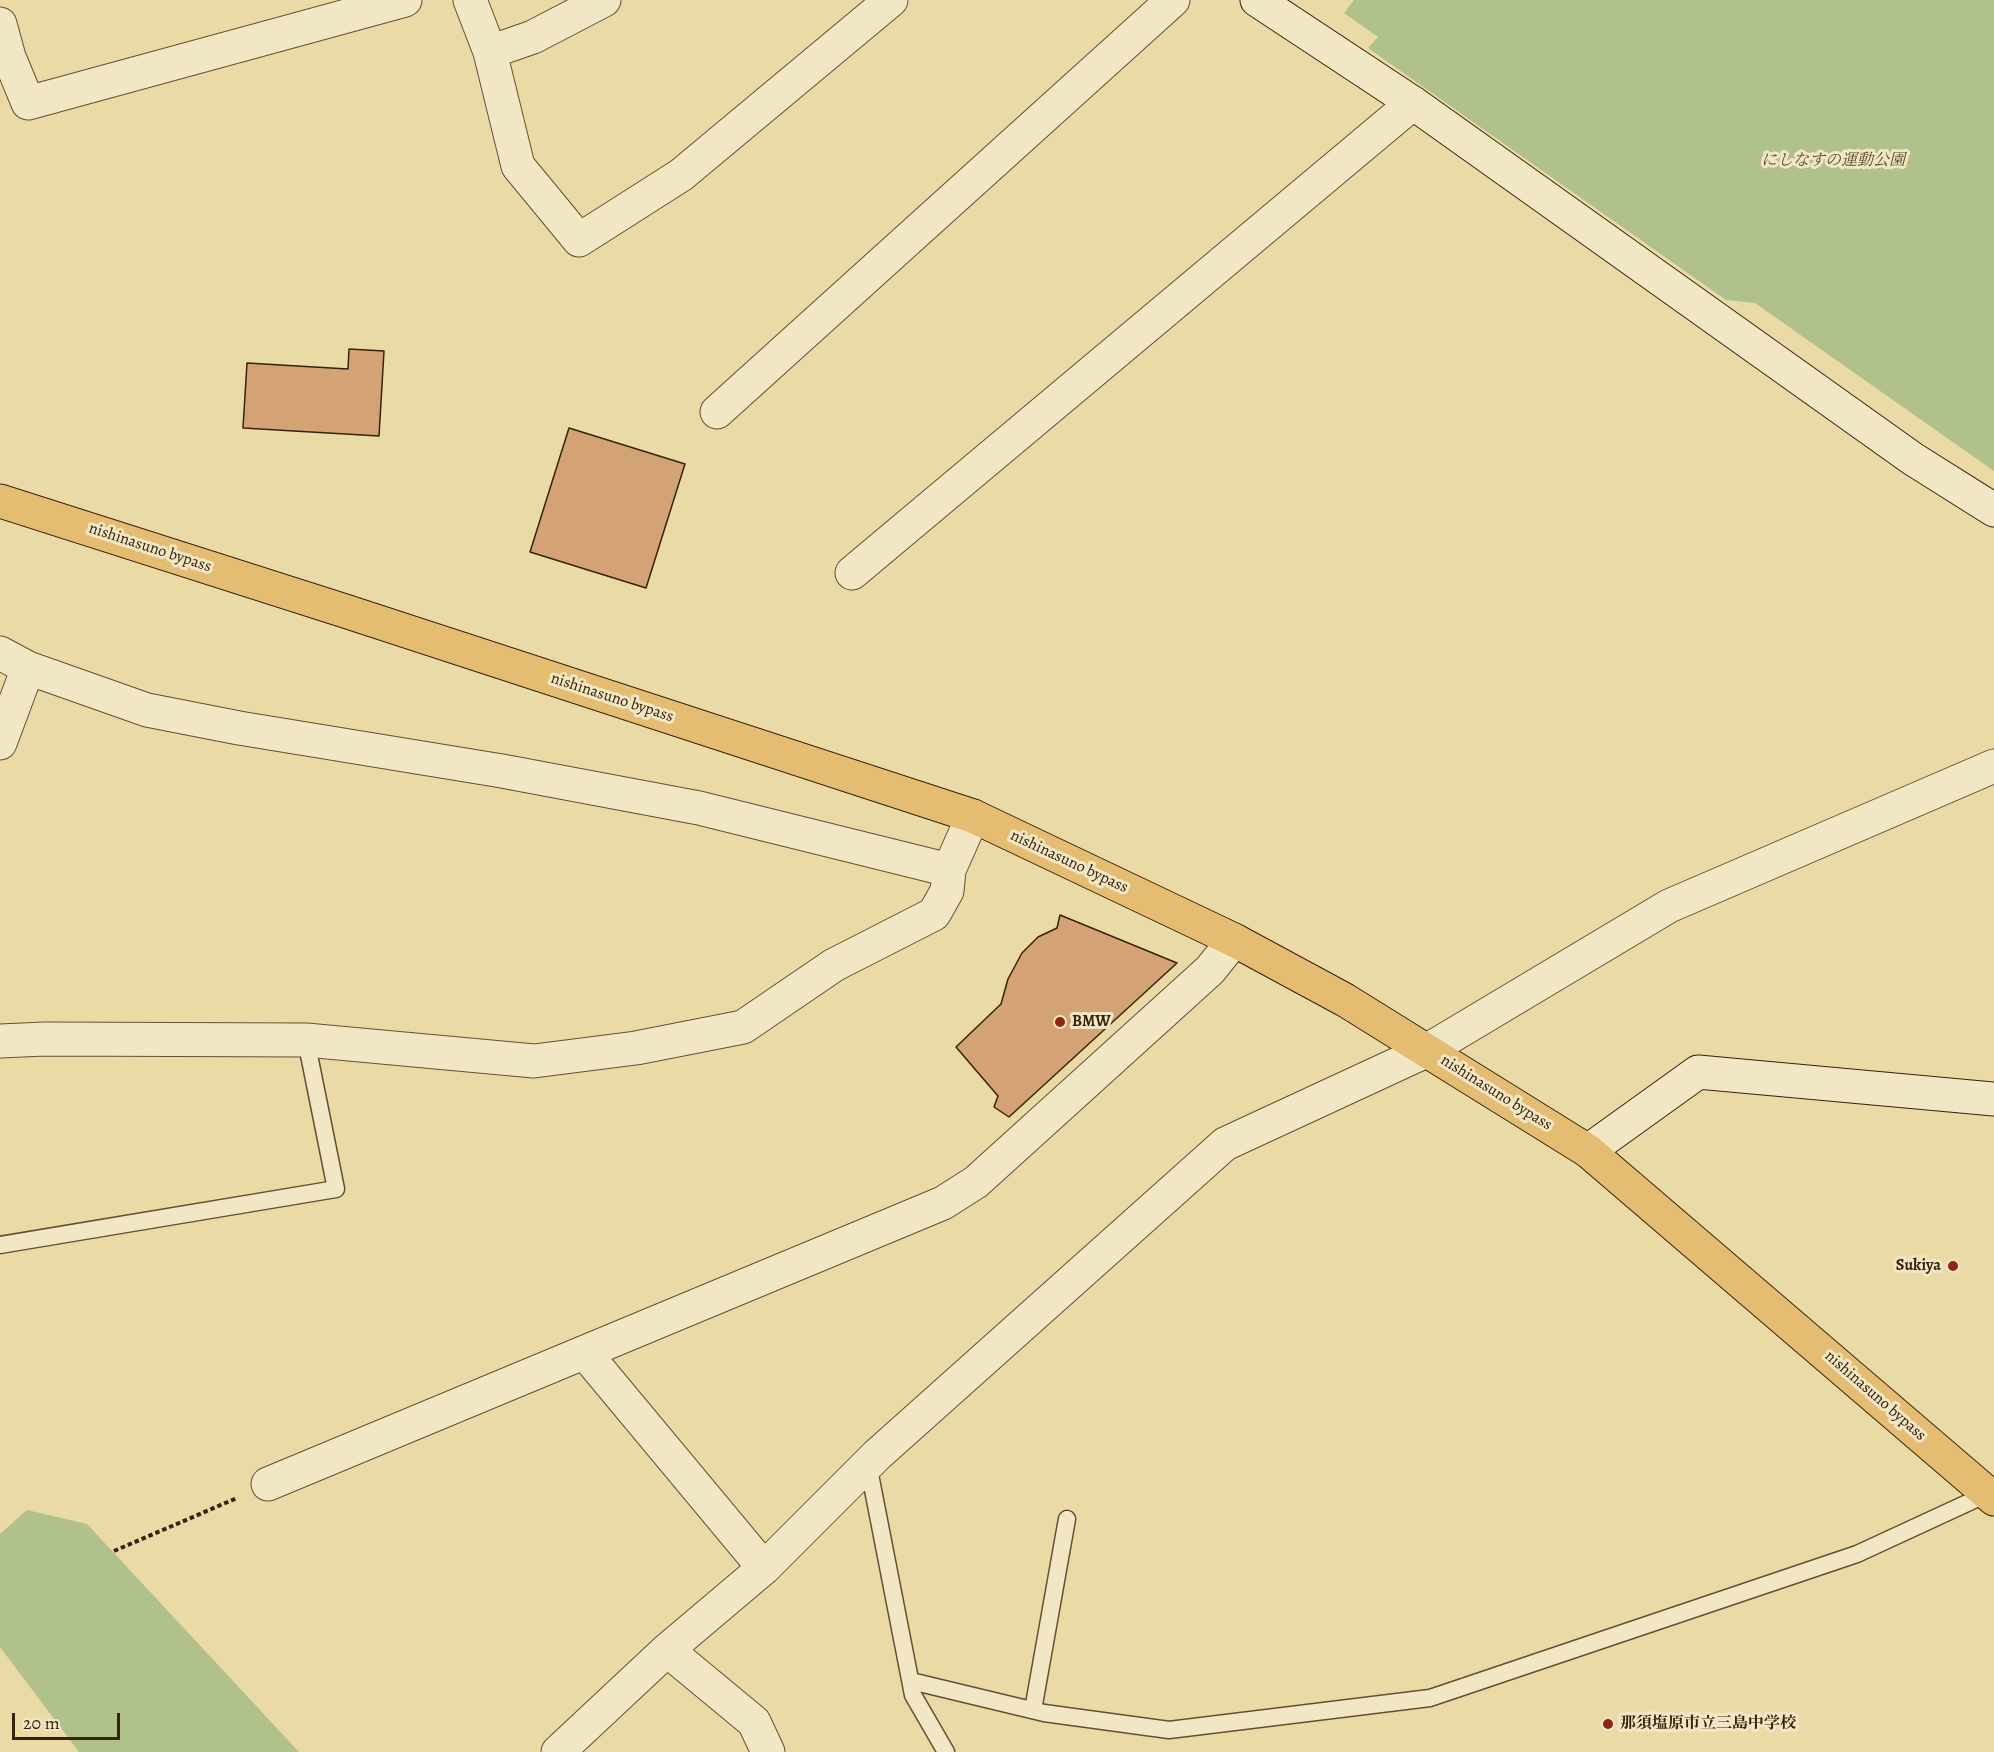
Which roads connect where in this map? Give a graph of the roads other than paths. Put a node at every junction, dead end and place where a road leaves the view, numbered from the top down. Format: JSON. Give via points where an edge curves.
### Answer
{"nodes":[{"id":1,"x":405,"y":0,"type":"edge"},
{"id":2,"x":470,"y":0,"type":"edge"},
{"id":3,"x":604,"y":0,"type":"edge"},
{"id":4,"x":891,"y":0,"type":"edge"},
{"id":5,"x":1173,"y":0,"type":"edge"},
{"id":6,"x":1257,"y":0,"type":"edge"},
{"id":7,"x":0,"y":24,"type":"edge"},
{"id":8,"x":490,"y":52,"type":"junction"},
{"id":9,"x":1413,"y":104,"type":"junction"},
{"id":10,"x":717,"y":412,"type":"dead end"},
{"id":11,"x":0,"y":501,"type":"edge"},
{"id":12,"x":1994,"y":510,"type":"edge"},
{"id":13,"x":852,"y":573,"type":"dead end"},
{"id":14,"x":14,"y":660,"type":"edge"},
{"id":15,"x":0,"y":743,"type":"edge"},
{"id":16,"x":1994,"y":766,"type":"edge"},
{"id":17,"x":973,"y":816,"type":"junction"},
{"id":18,"x":949,"y":870,"type":"junction"},
{"id":19,"x":1234,"y":940,"type":"junction"},
{"id":20,"x":306,"y":1040,"type":"junction"},
{"id":21,"x":0,"y":1041,"type":"edge"},
{"id":22,"x":1428,"y":1050,"type":"junction"},
{"id":23,"x":1994,"y":1099,"type":"edge"},
{"id":24,"x":1588,"y":1151,"type":"junction"},
{"id":25,"x":0,"y":1245,"type":"edge"},
{"id":26,"x":585,"y":1353,"type":"junction"},
{"id":27,"x":868,"y":1464,"type":"junction"},
{"id":28,"x":268,"y":1485,"type":"road end"},
{"id":29,"x":1991,"y":1496,"type":"edge"},
{"id":30,"x":1067,"y":1520,"type":"dead end"},
{"id":31,"x":764,"y":1568,"type":"junction"},
{"id":32,"x":667,"y":1650,"type":"junction"},
{"id":33,"x":911,"y":1681,"type":"junction"},
{"id":34,"x":1033,"y":1710,"type":"junction"},
{"id":35,"x":558,"y":1752,"type":"edge"},
{"id":36,"x":768,"y":1752,"type":"edge"},
{"id":37,"x":946,"y":1752,"type":"edge"}],
"edges":[{"from":1,"to":7,"type":"street","via":[[28,103]]},
{"from":2,"to":8,"type":"street"},
{"from":3,"to":8,"type":"street","via":[[534,37]]},
{"from":4,"to":8,"type":"street","via":[[681,175],[579,240],[518,166]]},
{"from":5,"to":10,"type":"street"},
{"from":6,"to":9,"type":"street"},
{"from":9,"to":12,"type":"street","via":[[1913,459]]},
{"from":9,"to":13,"type":"street"},
{"from":11,"to":17,"type":"highway","name":"nishinasuno bypass"},
{"from":14,"to":15,"type":"street"},
{"from":14,"to":18,"type":"street","via":[[147,710],[699,808]]},
{"from":16,"to":22,"type":"street","via":[[1669,906]]},
{"from":17,"to":18,"type":"street"},
{"from":17,"to":19,"type":"highway","name":"nishinasuno bypass"},
{"from":18,"to":20,"type":"street","via":[[947,891],[934,914],[834,964],[743,1027],[636,1048],[534,1061]]},
{"from":19,"to":22,"type":"highway","name":"nishinasuno bypass"},
{"from":19,"to":26,"type":"street","via":[[1210,970],[976,1182],[943,1203]]},
{"from":20,"to":21,"type":"street"},
{"from":20,"to":25,"type":"lane","via":[[336,1189]]},
{"from":22,"to":24,"type":"highway","name":"nishinasuno bypass"},
{"from":22,"to":27,"type":"street","via":[[1225,1144]]},
{"from":23,"to":24,"type":"street","via":[[1698,1072]]},
{"from":24,"to":29,"type":"highway","name":"nishinasuno bypass"},
{"from":26,"to":28,"type":"street"},
{"from":26,"to":31,"type":"street"},
{"from":27,"to":31,"type":"street"},
{"from":27,"to":33,"type":"lane"},
{"from":29,"to":34,"type":"lane","via":[[1857,1554],[1430,1698],[1169,1730]]},
{"from":30,"to":34,"type":"lane"},
{"from":31,"to":32,"type":"street"},
{"from":32,"to":35,"type":"street"},
{"from":32,"to":36,"type":"street","via":[[754,1722]]},
{"from":33,"to":34,"type":"lane"},
{"from":33,"to":37,"type":"lane","via":[[913,1695]]}]}
